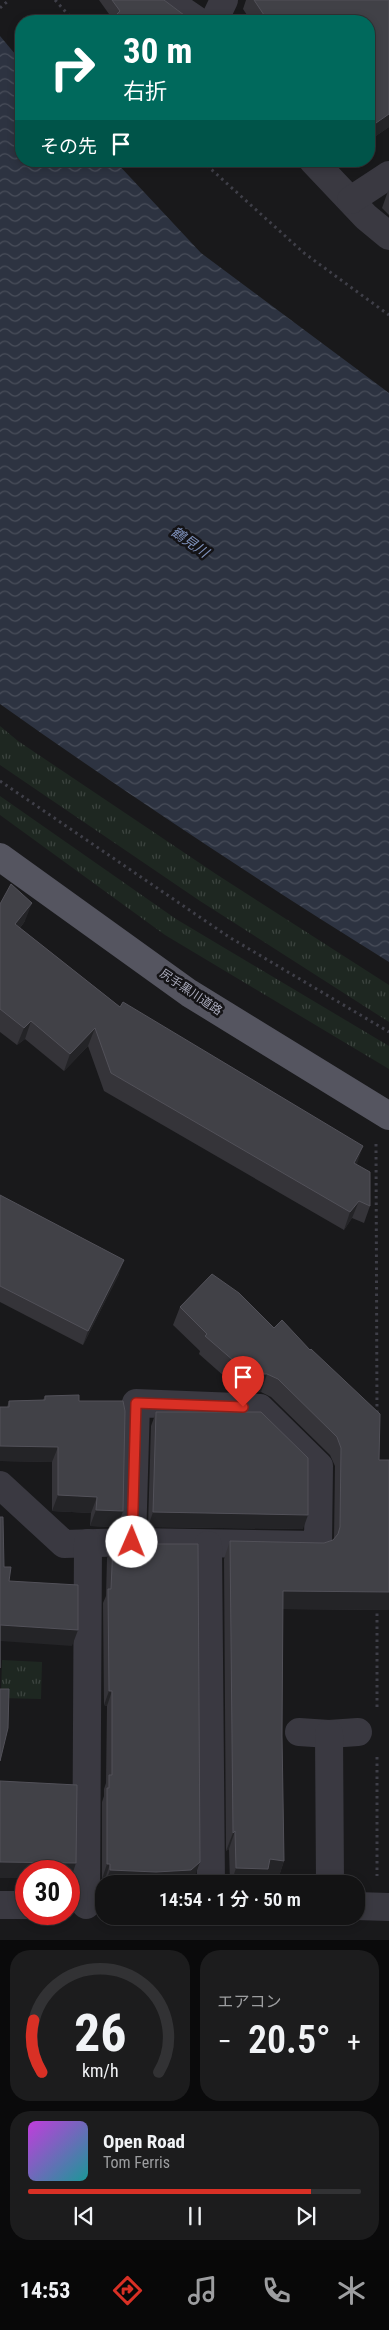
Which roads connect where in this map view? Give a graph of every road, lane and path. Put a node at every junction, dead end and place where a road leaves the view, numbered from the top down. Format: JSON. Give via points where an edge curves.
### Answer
{"nodes":[{"id":1,"x":9,"y":0,"type":"edge"},
{"id":2,"x":54,"y":0,"type":"edge"},
{"id":3,"x":167,"y":0,"type":"edge"},
{"id":4,"x":224,"y":0,"type":"edge"},
{"id":5,"x":0,"y":8,"type":"edge"},
{"id":6,"x":68,"y":15,"type":"edge"},
{"id":7,"x":189,"y":15,"type":"edge"},
{"id":8,"x":217,"y":15,"type":"edge"},
{"id":9,"x":209,"y":167,"type":"edge"},
{"id":10,"x":319,"y":167,"type":"edge"},
{"id":11,"x":389,"y":175,"type":"edge"},
{"id":12,"x":351,"y":200,"type":"junction"},
{"id":13,"x":389,"y":236,"type":"edge"},
{"id":14,"x":389,"y":315,"type":"edge"},
{"id":15,"x":0,"y":781,"type":"edge"},
{"id":16,"x":0,"y":856,"type":"edge"},
{"id":17,"x":389,"y":1032,"type":"edge"},
{"id":18,"x":382,"y":1112,"type":"edge"},
{"id":19,"x":377,"y":1417,"type":"edge"},
{"id":20,"x":0,"y":1485,"type":"edge"},
{"id":21,"x":132,"y":1542,"type":"junction"},
{"id":22,"x":88,"y":1543,"type":"junction"},
{"id":23,"x":208,"y":1545,"type":"junction"},
{"id":24,"x":377,"y":1597,"type":"edge"},
{"id":25,"x":299,"y":1732,"type":"dead end"},
{"id":26,"x":371,"y":1732,"type":"junction"},
{"id":27,"x":329,"y":1734,"type":"junction"},
{"id":28,"x":211,"y":1875,"type":"edge"},
{"id":29,"x":330,"y":1875,"type":"edge"},
{"id":30,"x":0,"y":1905,"type":"edge"},
{"id":31,"x":15,"y":1905,"type":"edge"},
{"id":32,"x":86,"y":1905,"type":"edge"},
{"id":33,"x":374,"y":1906,"type":"edge"}],
"edges":[{"from":1,"to":5,"type":"path"},
{"from":2,"to":6,"type":"path"},
{"from":3,"to":7,"type":"street"},
{"from":4,"to":8,"type":"street"},
{"from":9,"to":14,"type":"path","via":[[304,253]]},
{"from":10,"to":12,"type":"street"},
{"from":11,"to":12,"type":"street"},
{"from":12,"to":13,"type":"street"},
{"from":15,"to":17,"type":"path","via":[[229,937]]},
{"from":16,"to":18,"type":"main road","name":"尻手黒川道路","via":[[189,993]]},
{"from":18,"to":19,"type":"path"},
{"from":20,"to":22,"type":"street","via":[[64,1544]]},
{"from":21,"to":22,"type":"street"},
{"from":21,"to":23,"type":"street"},
{"from":21,"to":23,"type":"street","via":[[136,1403],[260,1408],[319,1466],[318,1545]]},
{"from":22,"to":32,"type":"street"},
{"from":23,"to":28,"type":"street"},
{"from":24,"to":26,"type":"path"},
{"from":25,"to":27,"type":"street"},
{"from":26,"to":27,"type":"street"},
{"from":26,"to":33,"type":"path"},
{"from":27,"to":29,"type":"street"},
{"from":30,"to":31,"type":"street"}]}
